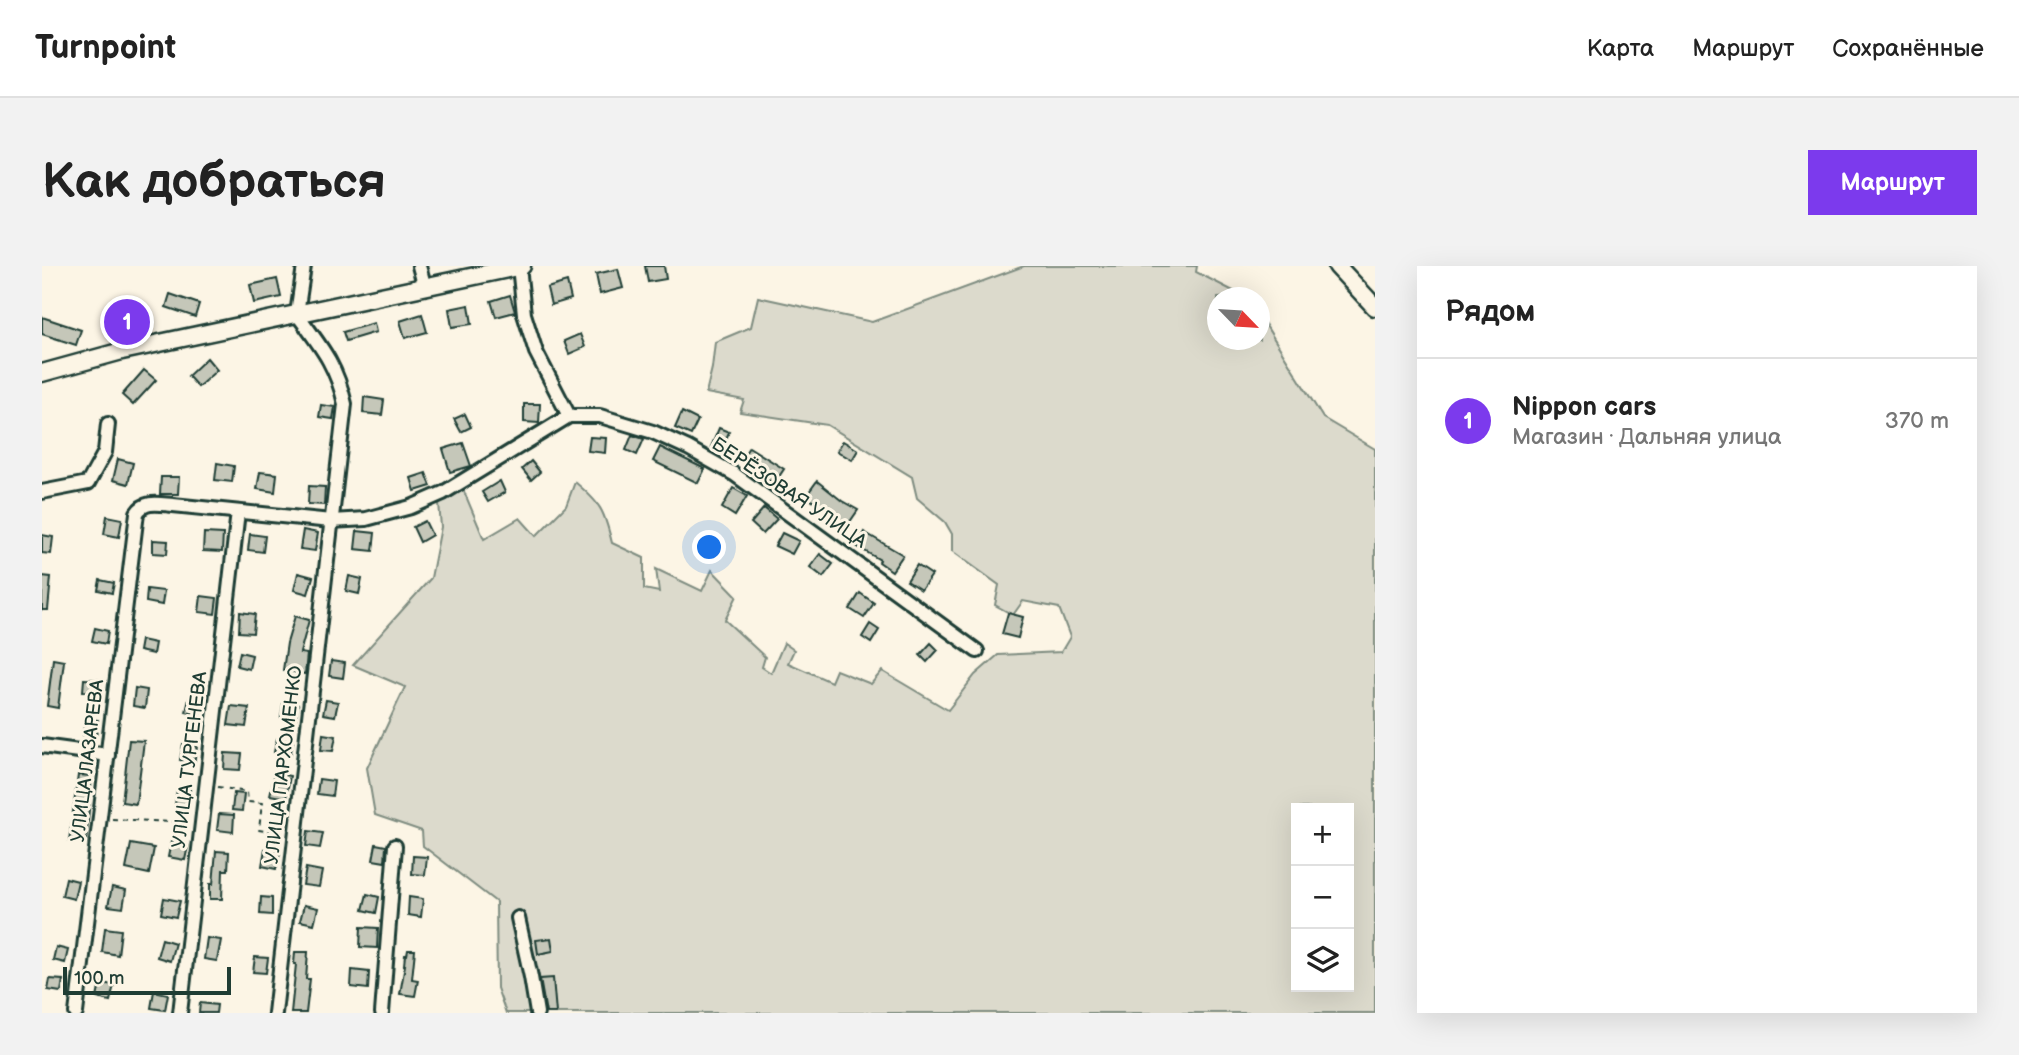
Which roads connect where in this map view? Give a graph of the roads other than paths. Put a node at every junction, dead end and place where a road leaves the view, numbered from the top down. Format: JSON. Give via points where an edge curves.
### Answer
{"nodes":[{"id":1,"x":304,"y":266,"type":"edge"},
{"id":2,"x":419,"y":266,"type":"edge"},
{"id":3,"x":520,"y":266,"type":"edge"},
{"id":4,"x":1338,"y":266,"type":"edge"},
{"id":5,"x":425,"y":288,"type":"junction"},
{"id":6,"x":1375,"y":307,"type":"edge"},
{"id":7,"x":297,"y":314,"type":"junction"},
{"id":8,"x":42,"y":373,"type":"edge"},
{"id":9,"x":569,"y":416,"type":"junction"},
{"id":10,"x":108,"y":424,"type":"dead end"},
{"id":11,"x":42,"y":492,"type":"edge"},
{"id":12,"x":238,"y":512,"type":"junction"},
{"id":13,"x":331,"y":521,"type":"junction"},
{"id":14,"x":978,"y":651,"type":"dead end"},
{"id":15,"x":42,"y":746,"type":"edge"},
{"id":16,"x":108,"y":755,"type":"junction"},
{"id":17,"x":395,"y":846,"type":"dead end"},
{"id":18,"x":518,"y":918,"type":"dead end"},
{"id":19,"x":76,"y":1013,"type":"edge"},
{"id":20,"x":180,"y":1013,"type":"edge"},
{"id":21,"x":275,"y":1013,"type":"edge"},
{"id":22,"x":382,"y":1013,"type":"edge"},
{"id":23,"x":537,"y":1013,"type":"edge"}],
"edges":[{"from":1,"to":7,"type":"street"},
{"from":2,"to":5,"type":"street"},
{"from":3,"to":5,"type":"main road"},
{"from":3,"to":9,"type":"street","via":[[524,314]]},
{"from":4,"to":6,"type":"main road"},
{"from":5,"to":7,"type":"main road"},
{"from":7,"to":8,"type":"main road"},
{"from":7,"to":13,"type":"street","name":"УЛИЦА ПАРХОМЕНКО","via":[[328,357],[345,404]]},
{"from":9,"to":13,"type":"street","via":[[432,498],[366,519]]},
{"from":9,"to":14,"type":"street","name":"БЕРЁЗОВАЯ УЛИЦА","via":[[600,416],[653,432],[734,474]]},
{"from":10,"to":11,"type":"street","via":[[105,452],[88,483]]},
{"from":12,"to":13,"type":"street"},
{"from":12,"to":16,"type":"street","name":"УЛИЦА ЛАЗАРЕВА","via":[[149,504],[137,513]]},
{"from":12,"to":20,"type":"street","name":"УЛИЦА ТУРГЕНЕВА"},
{"from":13,"to":21,"type":"street","name":"УЛИЦА ПАРХОМЕНКО"},
{"from":15,"to":16,"type":"street"},
{"from":16,"to":19,"type":"street","name":"УЛИЦА ЛАЗАРЕВА"},
{"from":17,"to":22,"type":"street"},
{"from":18,"to":23,"type":"street"}]}
